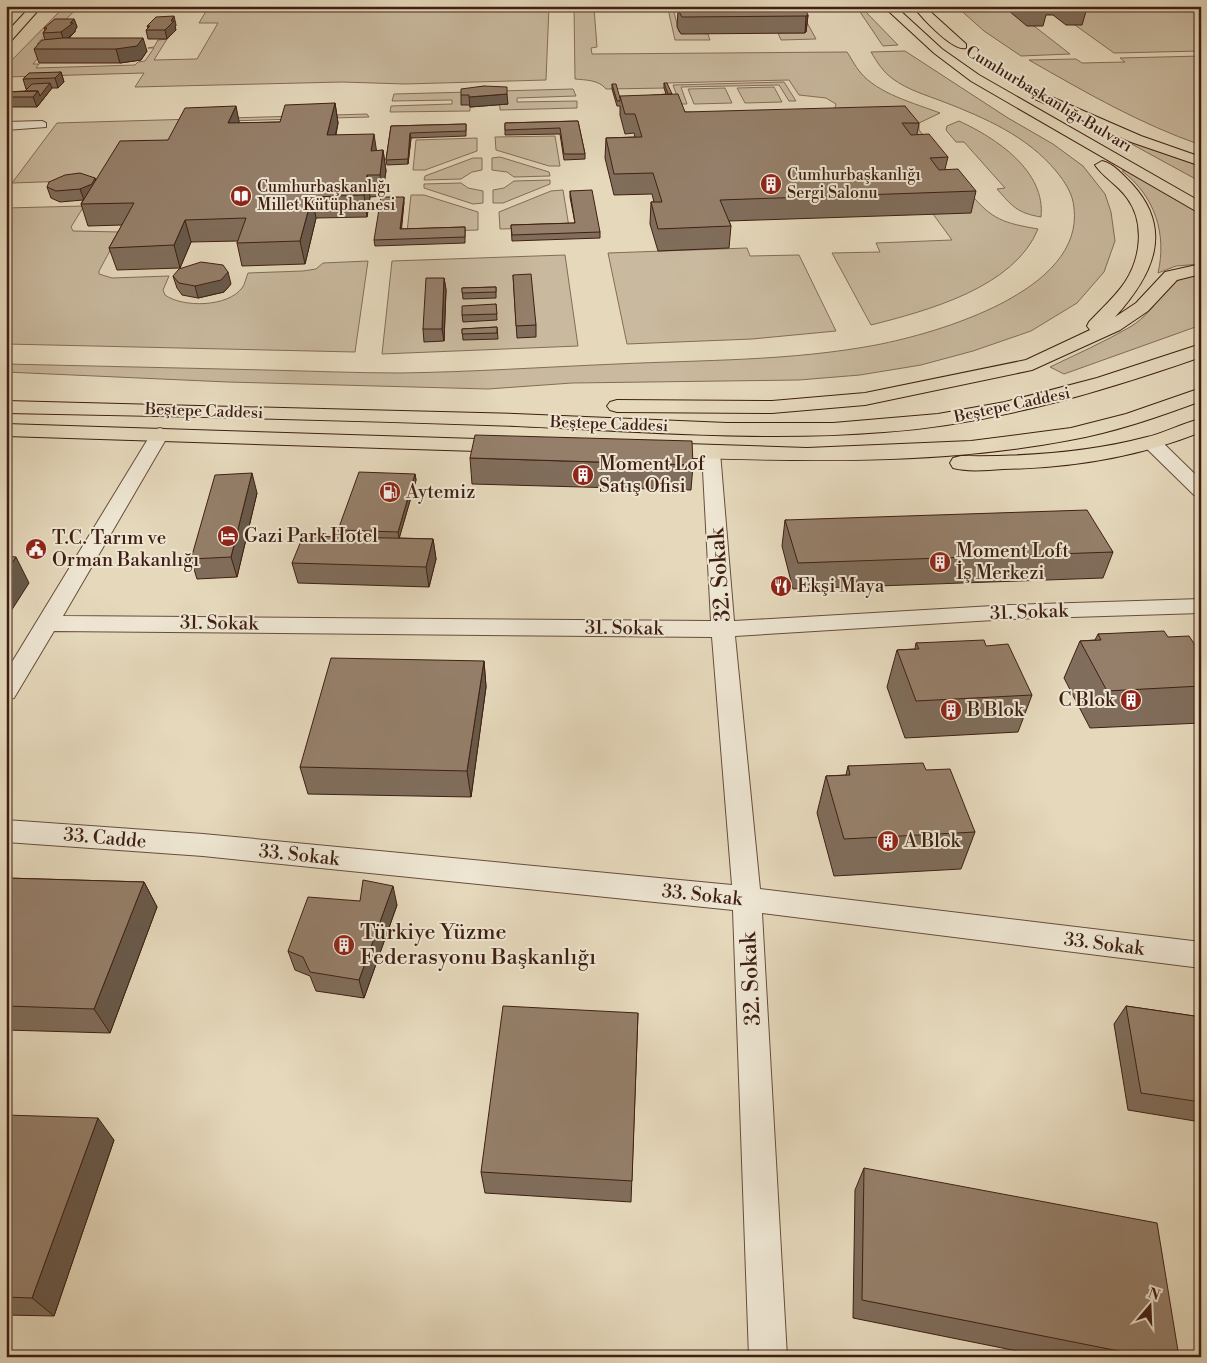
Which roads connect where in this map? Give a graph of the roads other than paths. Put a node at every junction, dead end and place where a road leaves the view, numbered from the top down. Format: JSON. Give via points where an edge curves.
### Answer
{"nodes":[{"id":1,"x":37,"y":6,"type":"edge"},
{"id":2,"x":888,"y":6,"type":"edge"},
{"id":3,"x":918,"y":6,"type":"edge"},
{"id":4,"x":6,"y":40,"type":"edge"},
{"id":5,"x":971,"y":52,"type":"dead end"},
{"id":6,"x":976,"y":78,"type":"junction"},
{"id":7,"x":42,"y":125,"type":"dead end"},
{"id":8,"x":6,"y":126,"type":"edge"},
{"id":9,"x":1142,"y":156,"type":"dead end"},
{"id":10,"x":1201,"y":162,"type":"edge"},
{"id":11,"x":1201,"y":209,"type":"edge"},
{"id":12,"x":1201,"y":269,"type":"edge"},
{"id":13,"x":1085,"y":340,"type":"junction"},
{"id":14,"x":1201,"y":350,"type":"edge"},
{"id":15,"x":1201,"y":394,"type":"edge"},
{"id":16,"x":6,"y":399,"type":"edge"},
{"id":17,"x":6,"y":407,"type":"edge"},
{"id":18,"x":168,"y":410,"type":"junction"},
{"id":19,"x":451,"y":418,"type":"junction"},
{"id":20,"x":1201,"y":425,"type":"edge"},
{"id":21,"x":6,"y":430,"type":"edge"},
{"id":22,"x":160,"y":434,"type":"junction"},
{"id":23,"x":6,"y":443,"type":"edge"},
{"id":24,"x":1152,"y":443,"type":"junction"},
{"id":25,"x":532,"y":446,"type":"edge"},
{"id":26,"x":632,"y":450,"type":"edge"},
{"id":27,"x":711,"y":452,"type":"junction"},
{"id":28,"x":807,"y":455,"type":"junction"},
{"id":29,"x":1201,"y":491,"type":"edge"},
{"id":30,"x":1201,"y":606,"type":"edge"},
{"id":31,"x":48,"y":623,"type":"junction"},
{"id":32,"x":723,"y":629,"type":"junction"},
{"id":33,"x":6,"y":692,"type":"edge"},
{"id":34,"x":6,"y":832,"type":"edge"},
{"id":35,"x":203,"y":846,"type":"joint"},
{"id":36,"x":747,"y":899,"type":"junction"},
{"id":37,"x":1201,"y":955,"type":"edge"},
{"id":38,"x":768,"y":1357,"type":"edge"}],
"edges":[{"from":1,"to":4,"type":"main road"},
{"from":2,"to":6,"type":"main road","name":"Cumhurbaşkanlığı Bulvarı","via":[[938,51]]},
{"from":3,"to":5,"type":"main road","name":"Cumhurbaşkanlığı Bulvarı","via":[[944,32]]},
{"from":6,"to":11,"type":"main road","name":"Cumhurbaşkanlığı Bulvarı"},
{"from":6,"to":13,"type":"main road","via":[[997,97],[1087,153],[1120,179],[1146,217],[1148,230],[1138,275]]},
{"from":7,"to":8,"type":"street"},
{"from":9,"to":10,"type":"main road","name":"Cumhurbaşkanlığı Bulvarı","via":[[1036,94],[1136,139]]},
{"from":12,"to":13,"type":"main road","via":[[1170,276],[1142,307]]},
{"from":13,"to":19,"type":"main road","via":[[1032,364],[865,399],[772,407],[590,405]]},
{"from":14,"to":19,"type":"main road","name":"Beştepe Caddesi","via":[[1071,393],[937,420],[842,428],[738,429]]},
{"from":15,"to":28,"type":"main road","name":"Beştepe Caddesi","via":[[1133,419],[1071,434],[971,448]]},
{"from":16,"to":18,"type":"main road"},
{"from":17,"to":18,"type":"main road","name":"Beştepe Caddesi"},
{"from":18,"to":19,"type":"main road","name":"Beştepe Caddesi"},
{"from":20,"to":24,"type":"main road","name":"Beştepe Caddesi"},
{"from":21,"to":22,"type":"main road","name":"Beştepe Caddesi"},
{"from":22,"to":23,"type":"main road","via":[[102,445]]},
{"from":22,"to":25,"type":"main road","name":"Beştepe Caddesi"},
{"from":22,"to":31,"type":"street"},
{"from":24,"to":28,"type":"main road","name":"Beştepe Caddesi","via":[[1070,459],[1013,464]]},
{"from":24,"to":29,"type":"street"},
{"from":26,"to":27,"type":"main road","name":"Beştepe Caddesi"},
{"from":27,"to":28,"type":"main road","name":"Beştepe Caddesi"},
{"from":27,"to":32,"type":"street","name":"32. Sokak"},
{"from":30,"to":32,"type":"street","name":"31. Sokak","via":[[1010,612]]},
{"from":31,"to":32,"type":"street","name":"31. Sokak"},
{"from":31,"to":33,"type":"street"},
{"from":32,"to":36,"type":"street","name":"32. Sokak"},
{"from":34,"to":35,"type":"street","name":"33. Cadde"},
{"from":35,"to":36,"type":"street","name":"33. Sokak"},
{"from":36,"to":37,"type":"street","name":"33. Sokak"},
{"from":36,"to":38,"type":"street","name":"32. Sokak"}]}
